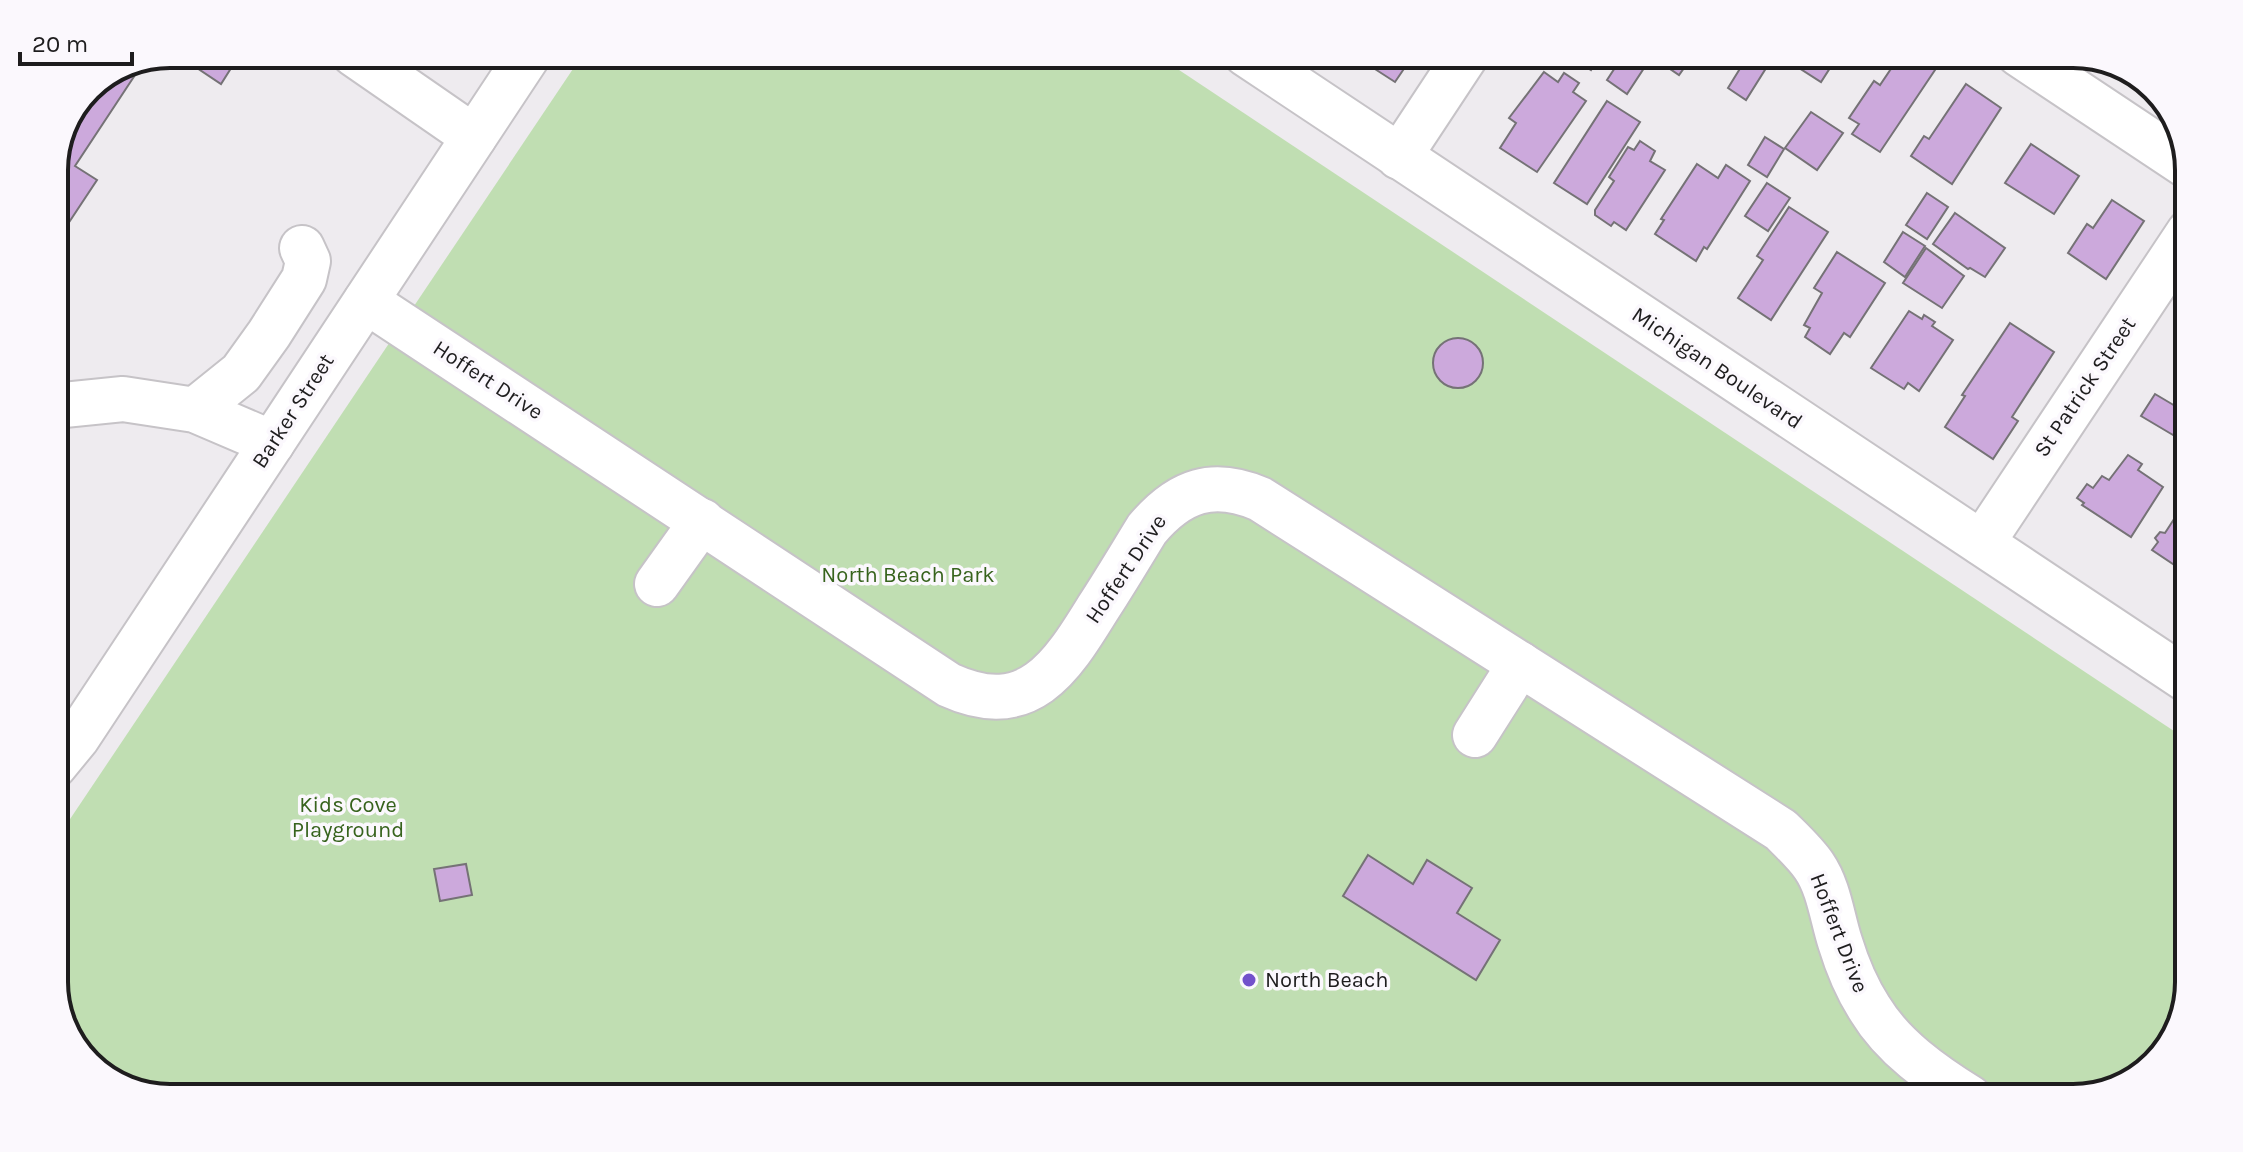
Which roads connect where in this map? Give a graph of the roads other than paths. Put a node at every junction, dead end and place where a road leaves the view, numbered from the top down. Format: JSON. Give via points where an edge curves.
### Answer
{"nodes":[{"id":1,"x":374,"y":68,"type":"edge"},
{"id":2,"x":520,"y":68,"type":"edge"},
{"id":3,"x":1267,"y":68,"type":"edge"},
{"id":4,"x":1458,"y":68,"type":"edge"},
{"id":5,"x":2040,"y":68,"type":"edge"},
{"id":6,"x":474,"y":137,"type":"junction"},
{"id":7,"x":1399,"y":157,"type":"junction"},
{"id":8,"x":2174,"y":157,"type":"edge"},
{"id":9,"x":302,"y":248,"type":"dead end"},
{"id":10,"x":2175,"y":253,"type":"edge"},
{"id":11,"x":366,"y":301,"type":"junction"},
{"id":12,"x":68,"y":405,"type":"edge"},
{"id":13,"x":195,"y":410,"type":"junction"},
{"id":14,"x":272,"y":443,"type":"junction"},
{"id":15,"x":702,"y":521,"type":"junction"},
{"id":16,"x":1982,"y":543,"type":"junction"},
{"id":17,"x":657,"y":584,"type":"dead end"},
{"id":18,"x":1520,"y":664,"type":"junction"},
{"id":19,"x":2175,"y":672,"type":"edge"},
{"id":20,"x":1475,"y":735,"type":"dead end"},
{"id":21,"x":68,"y":749,"type":"edge"},
{"id":22,"x":1948,"y":1084,"type":"edge"}],
"edges":[{"from":1,"to":6,"type":"street"},
{"from":2,"to":6,"type":"street","name":"Barker Street"},
{"from":3,"to":7,"type":"street","name":"Michigan Boulevard"},
{"from":4,"to":7,"type":"street"},
{"from":5,"to":8,"type":"street"},
{"from":6,"to":11,"type":"street","name":"Barker Street"},
{"from":7,"to":16,"type":"street","name":"Michigan Boulevard"},
{"from":9,"to":13,"type":"street","via":[[308,261],[304,279],[269,334],[241,373]]},
{"from":10,"to":16,"type":"street","name":"St Patrick Street"},
{"from":11,"to":14,"type":"street","name":"Barker Street"},
{"from":11,"to":15,"type":"street","name":"Hoffert Drive"},
{"from":12,"to":13,"type":"street","via":[[123,399]]},
{"from":13,"to":14,"type":"street"},
{"from":14,"to":21,"type":"street","name":"Barker Street"},
{"from":15,"to":17,"type":"street"},
{"from":15,"to":18,"type":"street","name":"Hoffert Drive","via":[[949,685],[988,698],[1029,689],[1049,677],[1147,529],[1163,510],[1203,489],[1240,490],[1260,499]]},
{"from":16,"to":19,"type":"street","name":"Michigan Boulevard"},
{"from":18,"to":20,"type":"street"},
{"from":18,"to":22,"type":"street","name":"Hoffert Drive","via":[[1781,830],[1815,867],[1870,1011],[1894,1040]]}]}
